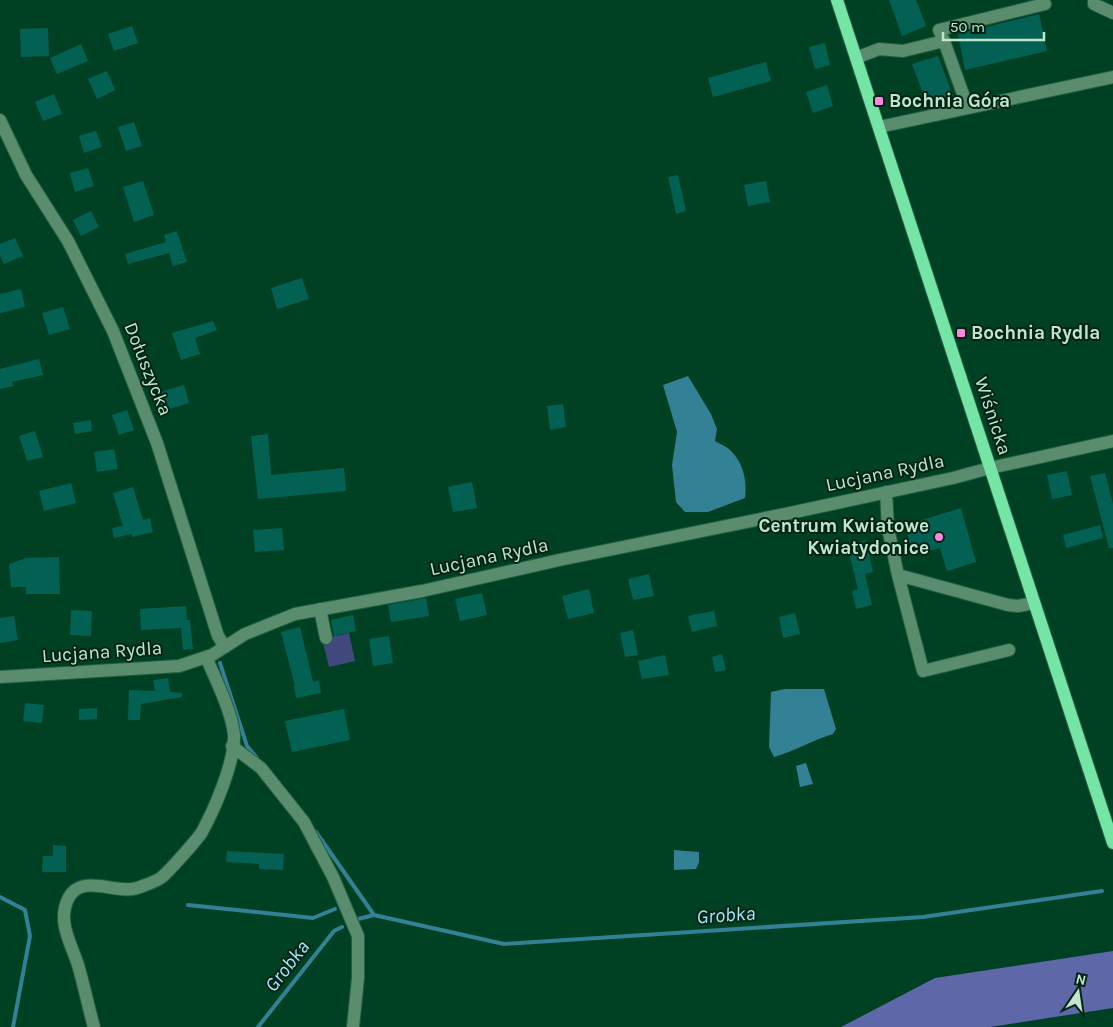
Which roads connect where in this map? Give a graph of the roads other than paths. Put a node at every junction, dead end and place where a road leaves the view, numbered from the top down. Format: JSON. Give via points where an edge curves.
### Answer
{"nodes":[{"id":1,"x":837,"y":0,"type":"edge"},
{"id":2,"x":1094,"y":0,"type":"edge"},
{"id":3,"x":1045,"y":4,"type":"dead end"},
{"id":4,"x":1009,"y":6,"type":"edge"},
{"id":5,"x":1113,"y":12,"type":"edge"},
{"id":6,"x":944,"y":41,"type":"junction"},
{"id":7,"x":856,"y":58,"type":"junction"},
{"id":8,"x":1113,"y":77,"type":"edge"},
{"id":9,"x":968,"y":108,"type":"junction"},
{"id":10,"x":0,"y":120,"type":"edge"},
{"id":11,"x":878,"y":127,"type":"junction"},
{"id":12,"x":1113,"y":441,"type":"edge"},
{"id":13,"x":990,"y":468,"type":"junction"},
{"id":14,"x":886,"y":492,"type":"junction"},
{"id":15,"x":898,"y":575,"type":"junction"},
{"id":16,"x":1034,"y":603,"type":"junction"},
{"id":17,"x":320,"y":609,"type":"junction"},
{"id":18,"x":326,"y":638,"type":"dead end"},
{"id":19,"x":225,"y":647,"type":"junction"},
{"id":20,"x":1009,"y":650,"type":"dead end"},
{"id":21,"x":206,"y":657,"type":"junction"},
{"id":22,"x":0,"y":678,"type":"edge"},
{"id":23,"x":232,"y":746,"type":"junction"},
{"id":24,"x":1113,"y":843,"type":"edge"},
{"id":25,"x":94,"y":1027,"type":"edge"},
{"id":26,"x":353,"y":1027,"type":"edge"}],
"edges":[{"from":1,"to":7,"type":"main road","name":"Wiśnicka"},
{"from":2,"to":5,"type":"street","via":[[1094,4]]},
{"from":3,"to":4,"type":"street"},
{"from":4,"to":6,"type":"street","via":[[940,30]]},
{"from":6,"to":7,"type":"street","via":[[903,51],[879,49]]},
{"from":6,"to":9,"type":"street"},
{"from":7,"to":11,"type":"main road","name":"Wiśnicka"},
{"from":8,"to":9,"type":"street"},
{"from":9,"to":11,"type":"street"},
{"from":10,"to":19,"type":"street","name":"Dołuszycka","via":[[26,175],[68,241],[113,331],[157,443],[218,636]]},
{"from":11,"to":13,"type":"main road","name":"Wiśnicka"},
{"from":12,"to":13,"type":"street","name":"Lucjana Rydla"},
{"from":13,"to":14,"type":"street","name":"Lucjana Rydla"},
{"from":13,"to":16,"type":"main road","name":"Wiśnicka"},
{"from":14,"to":15,"type":"street","via":[[888,528]]},
{"from":14,"to":17,"type":"street","name":"Lucjana Rydla","via":[[422,591]]},
{"from":15,"to":16,"type":"street","via":[[1008,604]]},
{"from":15,"to":20,"type":"street","via":[[923,671]]},
{"from":16,"to":24,"type":"main road","name":"Wiśnicka"},
{"from":17,"to":18,"type":"street"},
{"from":17,"to":19,"type":"street","name":"Lucjana Rydla","via":[[296,614],[245,634]]},
{"from":19,"to":21,"type":"street","name":"Lucjana Rydla"},
{"from":21,"to":22,"type":"street","name":"Lucjana Rydla","via":[[179,666]]},
{"from":21,"to":23,"type":"street","via":[[227,709],[234,735]]},
{"from":23,"to":25,"type":"street","via":[[231,761],[221,791],[201,833],[161,878],[135,889],[94,885],[78,888],[69,898],[64,912],[65,932]]},
{"from":23,"to":26,"type":"street","via":[[261,768],[304,822],[333,877],[358,936]]}]}
